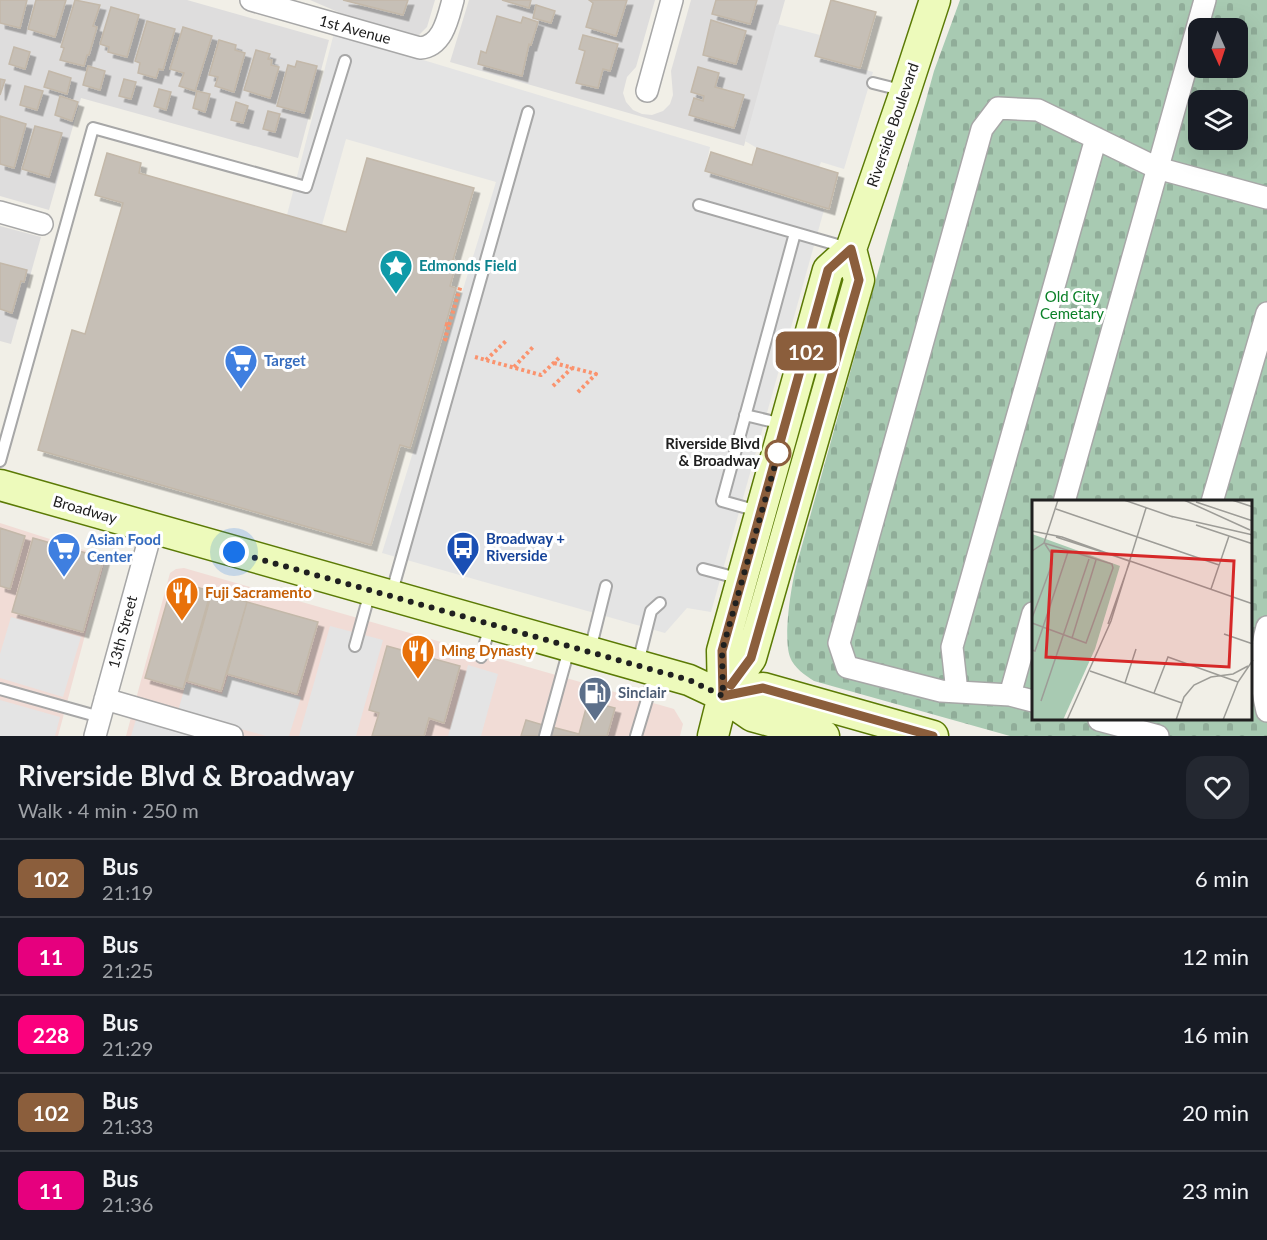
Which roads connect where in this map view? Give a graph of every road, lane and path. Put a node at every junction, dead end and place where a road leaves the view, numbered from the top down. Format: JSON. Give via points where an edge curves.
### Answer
{"nodes":[{"id":1,"x":251,"y":0,"type":"edge"},
{"id":2,"x":672,"y":0,"type":"edge"},
{"id":3,"x":935,"y":0,"type":"edge"},
{"id":4,"x":1205,"y":0,"type":"edge"},
{"id":5,"x":450,"y":10,"type":"edge"},
{"id":6,"x":345,"y":61,"type":"dead end"},
{"id":7,"x":873,"y":83,"type":"dead end"},
{"id":8,"x":647,"y":91,"type":"dead end"},
{"id":9,"x":905,"y":92,"type":"junction"},
{"id":10,"x":528,"y":112,"type":"dead end"},
{"id":11,"x":1096,"y":138,"type":"junction"},
{"id":12,"x":1157,"y":168,"type":"junction"},
{"id":13,"x":1267,"y":198,"type":"edge"},
{"id":14,"x":699,"y":205,"type":"dead end"},
{"id":15,"x":0,"y":212,"type":"edge"},
{"id":16,"x":42,"y":224,"type":"dead end"},
{"id":17,"x":795,"y":233,"type":"junction"},
{"id":18,"x":851,"y":249,"type":"junction"},
{"id":19,"x":1267,"y":313,"type":"edge"},
{"id":20,"x":446,"y":324,"type":"dead end"},
{"id":21,"x":449,"y":341,"type":"dead end"},
{"id":22,"x":506,"y":341,"type":"dead end"},
{"id":23,"x":533,"y":347,"type":"dead end"},
{"id":24,"x":561,"y":356,"type":"dead end"},
{"id":25,"x":475,"y":357,"type":"dead end"},
{"id":26,"x":485,"y":360,"type":"junction"},
{"id":27,"x":554,"y":363,"type":"junction"},
{"id":28,"x":513,"y":368,"type":"junction"},
{"id":29,"x":572,"y":368,"type":"junction"},
{"id":30,"x":553,"y":386,"type":"dead end"},
{"id":31,"x":576,"y":394,"type":"dead end"},
{"id":32,"x":745,"y":415,"type":"junction"},
{"id":33,"x":786,"y":425,"type":"junction"},
{"id":34,"x":0,"y":460,"type":"edge"},
{"id":35,"x":0,"y":485,"type":"edge"},
{"id":36,"x":1065,"y":500,"type":"edge"},
{"id":37,"x":1213,"y":500,"type":"edge"},
{"id":38,"x":762,"y":513,"type":"junction"},
{"id":39,"x":152,"y":529,"type":"junction"},
{"id":40,"x":703,"y":569,"type":"dead end"},
{"id":41,"x":743,"y":580,"type":"junction"},
{"id":42,"x":606,"y":586,"type":"dead end"},
{"id":43,"x":381,"y":592,"type":"junction"},
{"id":44,"x":660,"y":603,"type":"dead end"},
{"id":45,"x":1032,"y":617,"type":"edge"},
{"id":46,"x":490,"y":623,"type":"junction"},
{"id":47,"x":1267,"y":627,"type":"edge"},
{"id":48,"x":355,"y":646,"type":"dead end"},
{"id":49,"x":579,"y":649,"type":"junction"},
{"id":50,"x":481,"y":657,"type":"dead end"},
{"id":51,"x":646,"y":668,"type":"junction"},
{"id":52,"x":0,"y":689,"type":"edge"},
{"id":53,"x":957,"y":692,"type":"junction"},
{"id":54,"x":1010,"y":695,"type":"junction"},
{"id":55,"x":723,"y":696,"type":"junction"},
{"id":56,"x":1032,"y":702,"type":"edge"},
{"id":57,"x":1267,"y":711,"type":"edge"},
{"id":58,"x":100,"y":718,"type":"edge"},
{"id":59,"x":1105,"y":721,"type":"edge"},
{"id":60,"x":1156,"y":730,"type":"edge"},
{"id":61,"x":232,"y":736,"type":"edge"},
{"id":62,"x":545,"y":736,"type":"edge"},
{"id":63,"x":636,"y":736,"type":"edge"},
{"id":64,"x":713,"y":736,"type":"edge"},
{"id":65,"x":824,"y":736,"type":"edge"},
{"id":66,"x":933,"y":736,"type":"edge"}],
"edges":[{"from":1,"to":5,"type":"street","name":"1st Avenue","via":[[420,48],[440,37]]},
{"from":2,"to":8,"type":"street"},
{"from":3,"to":9,"type":"main road","name":"Riverside Boulevard"},
{"from":4,"to":12,"type":"street"},
{"from":6,"to":34,"type":"lane","via":[[306,187],[93,128]]},
{"from":7,"to":9,"type":"lane"},
{"from":9,"to":18,"type":"main road","name":"Riverside Boulevard"},
{"from":10,"to":43,"type":"lane"},
{"from":11,"to":12,"type":"street"},
{"from":11,"to":53,"type":"street","via":[[952,646]]},
{"from":11,"to":53,"type":"street","via":[[1038,110],[998,108],[982,129],[839,643],[847,667]]},
{"from":12,"to":13,"type":"street"},
{"from":12,"to":36,"type":"street"},
{"from":14,"to":17,"type":"lane"},
{"from":15,"to":16,"type":"street"},
{"from":17,"to":18,"type":"lane"},
{"from":17,"to":32,"type":"lane"},
{"from":18,"to":33,"type":"main road","name":"Riverside Boulevard","via":[[828,270]]},
{"from":18,"to":55,"type":"main road","name":"Riverside Boulevard","via":[[859,280],[751,658]]},
{"from":19,"to":37,"type":"street"},
{"from":20,"to":21,"type":"path","via":[[449,325],[445,339]]},
{"from":22,"to":26,"type":"path"},
{"from":23,"to":28,"type":"path"},
{"from":24,"to":27,"type":"path"},
{"from":25,"to":26,"type":"path"},
{"from":26,"to":28,"type":"path"},
{"from":27,"to":28,"type":"path","via":[[541,375]]},
{"from":27,"to":29,"type":"path"},
{"from":29,"to":30,"type":"path"},
{"from":29,"to":31,"type":"path","via":[[596,374]]},
{"from":32,"to":33,"type":"lane"},
{"from":32,"to":38,"type":"lane","via":[[722,501]]},
{"from":33,"to":38,"type":"main road","name":"Riverside Boulevard"},
{"from":35,"to":39,"type":"main road","name":"Broadway"},
{"from":38,"to":41,"type":"main road","name":"Riverside Boulevard"},
{"from":39,"to":43,"type":"main road","name":"Broadway"},
{"from":39,"to":58,"type":"street","name":"13th Street"},
{"from":40,"to":41,"type":"lane"},
{"from":41,"to":55,"type":"main road","name":"Riverside Boulevard","via":[[722,651]]},
{"from":42,"to":49,"type":"lane"},
{"from":43,"to":46,"type":"main road","name":"Broadway"},
{"from":43,"to":48,"type":"lane"},
{"from":44,"to":51,"type":"lane","via":[[651,611]]},
{"from":45,"to":54,"type":"street"},
{"from":46,"to":49,"type":"main road","name":"Broadway"},
{"from":46,"to":50,"type":"lane"},
{"from":47,"to":57,"type":"street","via":[[1261,658]]},
{"from":49,"to":51,"type":"main road","name":"Broadway"},
{"from":49,"to":62,"type":"lane"},
{"from":51,"to":55,"type":"main road","name":"Broadway","via":[[689,680]]},
{"from":51,"to":63,"type":"lane"},
{"from":52,"to":58,"type":"lane"},
{"from":53,"to":54,"type":"street"},
{"from":54,"to":56,"type":"street"},
{"from":55,"to":64,"type":"main road","name":"Riverside Boulevard"},
{"from":55,"to":65,"type":"main road","name":"Broadway","via":[[752,716]]},
{"from":55,"to":66,"type":"main road","via":[[763,688]]},
{"from":58,"to":61,"type":"street"},
{"from":59,"to":60,"type":"street"}]}
